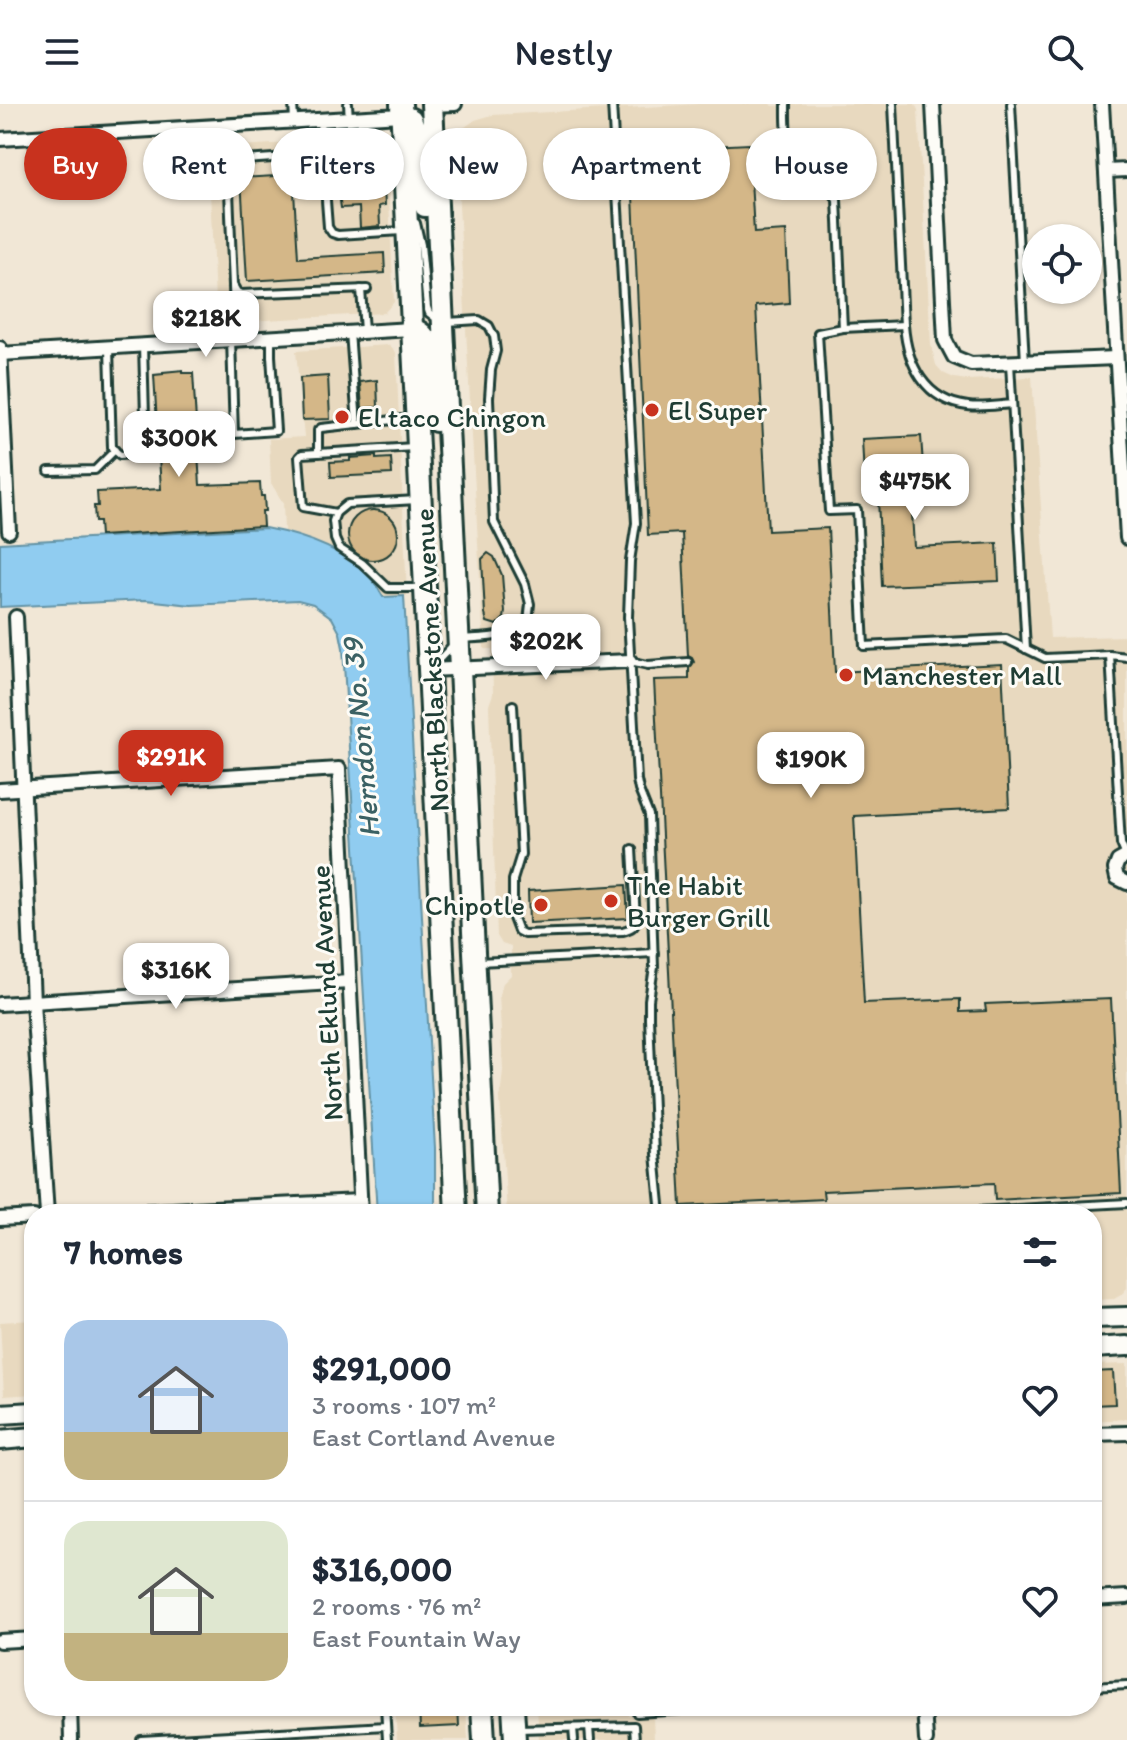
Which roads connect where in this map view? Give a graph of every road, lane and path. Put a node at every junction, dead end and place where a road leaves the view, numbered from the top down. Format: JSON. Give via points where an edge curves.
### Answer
{"nodes":[{"id":1,"x":293,"y":104,"type":"edge"},
{"id":2,"x":348,"y":104,"type":"edge"},
{"id":3,"x":430,"y":104,"type":"edge"},
{"id":4,"x":455,"y":104,"type":"edge"},
{"id":5,"x":612,"y":104,"type":"edge"},
{"id":6,"x":786,"y":104,"type":"edge"},
{"id":7,"x":893,"y":104,"type":"edge"},
{"id":8,"x":933,"y":104,"type":"edge"},
{"id":9,"x":1011,"y":104,"type":"edge"},
{"id":10,"x":1102,"y":104,"type":"edge"},
{"id":11,"x":401,"y":109,"type":"edge"},
{"id":12,"x":349,"y":119,"type":"junction"},
{"id":13,"x":320,"y":121,"type":"junction"},
{"id":14,"x":294,"y":122,"type":"junction"},
{"id":15,"x":226,"y":126,"type":"joint"},
{"id":16,"x":0,"y":139,"type":"edge"},
{"id":17,"x":404,"y":169,"type":"edge"},
{"id":18,"x":1127,"y":170,"type":"edge"},
{"id":19,"x":1106,"y":171,"type":"junction"},
{"id":20,"x":404,"y":187,"type":"edge"},
{"id":21,"x":229,"y":200,"type":"edge"},
{"id":22,"x":406,"y":231,"type":"junction"},
{"id":23,"x":440,"y":269,"type":"junction"},
{"id":24,"x":233,"y":285,"type":"junction"},
{"id":25,"x":443,"y":322,"type":"junction"},
{"id":26,"x":904,"y":325,"type":"junction"},
{"id":27,"x":843,"y":328,"type":"junction"},
{"id":28,"x":411,"y":329,"type":"junction"},
{"id":29,"x":364,"y":331,"type":"junction"},
{"id":30,"x":350,"y":332,"type":"junction"},
{"id":31,"x":271,"y":337,"type":"junction"},
{"id":32,"x":233,"y":339,"type":"junction"},
{"id":33,"x":143,"y":345,"type":"junction"},
{"id":34,"x":109,"y":347,"type":"junction"},
{"id":35,"x":0,"y":348,"type":"edge"},
{"id":36,"x":0,"y":354,"type":"edge"},
{"id":37,"x":1116,"y":358,"type":"junction"},
{"id":38,"x":1025,"y":362,"type":"junction"},
{"id":39,"x":1010,"y":363,"type":"junction"},
{"id":40,"x":1012,"y":404,"type":"junction"},
{"id":41,"x":416,"y":417,"type":"junction"},
{"id":42,"x":357,"y":424,"type":"junction"},
{"id":43,"x":417,"y":447,"type":"junction"},
{"id":44,"x":115,"y":450,"type":"junction"},
{"id":45,"x":318,"y":453,"type":"junction"},
{"id":46,"x":49,"y":471,"type":"dead end"},
{"id":47,"x":451,"y":483,"type":"junction"},
{"id":48,"x":420,"y":500,"type":"junction"},
{"id":49,"x":336,"y":513,"type":"junction"},
{"id":50,"x":9,"y":531,"type":"dead end"},
{"id":51,"x":1127,"y":538,"type":"edge"},
{"id":52,"x":425,"y":588,"type":"junction"},
{"id":53,"x":16,"y":617,"type":"dead end"},
{"id":54,"x":459,"y":639,"type":"junction"},
{"id":55,"x":1026,"y":649,"type":"junction"},
{"id":56,"x":1110,"y":655,"type":"junction"},
{"id":57,"x":1127,"y":657,"type":"edge"},
{"id":58,"x":630,"y":661,"type":"junction"},
{"id":59,"x":688,"y":662,"type":"dead end"},
{"id":60,"x":460,"y":668,"type":"junction"},
{"id":61,"x":429,"y":670,"type":"junction"},
{"id":62,"x":513,"y":705,"type":"dead end"},
{"id":63,"x":24,"y":788,"type":"junction"},
{"id":64,"x":0,"y":790,"type":"edge"},
{"id":65,"x":632,"y":849,"type":"dead end"},
{"id":66,"x":1127,"y":856,"type":"edge"},
{"id":67,"x":1127,"y":883,"type":"edge"},
{"id":68,"x":654,"y":953,"type":"junction"},
{"id":69,"x":475,"y":962,"type":"junction"},
{"id":70,"x":349,"y":982,"type":"junction"},
{"id":71,"x":33,"y":1002,"type":"junction"},
{"id":72,"x":0,"y":1004,"type":"edge"},
{"id":73,"x":1127,"y":1203,"type":"edge"},
{"id":74,"x":46,"y":1204,"type":"edge"},
{"id":75,"x":361,"y":1204,"type":"edge"},
{"id":76,"x":456,"y":1204,"type":"edge"},
{"id":77,"x":487,"y":1204,"type":"edge"},
{"id":78,"x":660,"y":1204,"type":"edge"},
{"id":79,"x":1102,"y":1204,"type":"edge"},
{"id":80,"x":24,"y":1218,"type":"edge"},
{"id":81,"x":0,"y":1219,"type":"edge"},
{"id":82,"x":1127,"y":1317,"type":"edge"},
{"id":83,"x":1102,"y":1318,"type":"edge"},
{"id":84,"x":1127,"y":1346,"type":"edge"},
{"id":85,"x":1102,"y":1347,"type":"edge"},
{"id":86,"x":24,"y":1413,"type":"edge"},
{"id":87,"x":0,"y":1414,"type":"edge"},
{"id":88,"x":1127,"y":1433,"type":"edge"},
{"id":89,"x":1102,"y":1434,"type":"edge"},
{"id":90,"x":24,"y":1438,"type":"edge"},
{"id":91,"x":0,"y":1440,"type":"edge"},
{"id":92,"x":1127,"y":1597,"type":"edge"},
{"id":93,"x":1102,"y":1598,"type":"edge"},
{"id":94,"x":24,"y":1640,"type":"edge"},
{"id":95,"x":0,"y":1641,"type":"edge"},
{"id":96,"x":1127,"y":1685,"type":"edge"},
{"id":97,"x":1102,"y":1686,"type":"edge"},
{"id":98,"x":70,"y":1716,"type":"edge"},
{"id":99,"x":386,"y":1716,"type":"edge"},
{"id":100,"x":483,"y":1716,"type":"edge"},
{"id":101,"x":925,"y":1716,"type":"edge"},
{"id":102,"x":386,"y":1726,"type":"junction"},
{"id":103,"x":589,"y":1727,"type":"junction"},
{"id":104,"x":573,"y":1728,"type":"junction"},
{"id":105,"x":515,"y":1734,"type":"edge"},
{"id":106,"x":71,"y":1740,"type":"edge"},
{"id":107,"x":141,"y":1740,"type":"edge"},
{"id":108,"x":387,"y":1740,"type":"edge"},
{"id":109,"x":484,"y":1740,"type":"edge"},
{"id":110,"x":574,"y":1740,"type":"edge"},
{"id":111,"x":590,"y":1740,"type":"edge"},
{"id":112,"x":635,"y":1740,"type":"edge"},
{"id":113,"x":926,"y":1740,"type":"edge"}],
"edges":[{"from":1,"to":14,"type":"lane"},
{"from":2,"to":12,"type":"lane"},
{"from":3,"to":4,"type":"street"},
{"from":3,"to":23,"type":"main road","name":"North Blackstone Avenue"},
{"from":5,"to":58,"type":"lane","via":[[636,523],[630,561]]},
{"from":6,"to":27,"type":"lane","via":[[792,149],[837,200]]},
{"from":7,"to":26,"type":"lane"},
{"from":8,"to":39,"type":"street","via":[[945,340],[954,357],[971,364]]},
{"from":9,"to":38,"type":"lane"},
{"from":10,"to":19,"type":"street"},
{"from":11,"to":12,"type":"street"},
{"from":11,"to":23,"type":"main road","via":[[417,131],[422,197]]},
{"from":12,"to":13,"type":"street"},
{"from":13,"to":14,"type":"street"},
{"from":13,"to":22,"type":"lane","via":[[332,233]]},
{"from":14,"to":15,"type":"street"},
{"from":15,"to":16,"type":"street"},
{"from":17,"to":25,"type":"lane","via":[[421,245],[427,307]]},
{"from":18,"to":19,"type":"street"},
{"from":19,"to":37,"type":"street"},
{"from":20,"to":22,"type":"main road","name":"North Blackstone Avenue"},
{"from":21,"to":24,"type":"lane"},
{"from":22,"to":28,"type":"main road","name":"North Blackstone Avenue"},
{"from":23,"to":25,"type":"main road","name":"North Blackstone Avenue"},
{"from":24,"to":29,"type":"lane","via":[[241,294],[364,289]]},
{"from":24,"to":32,"type":"lane"},
{"from":25,"to":47,"type":"main road","name":"North Blackstone Avenue"},
{"from":25,"to":54,"type":"lane","via":[[479,320],[494,336],[489,421],[494,522],[530,604],[528,621],[516,631]]},
{"from":26,"to":27,"type":"lane"},
{"from":26,"to":40,"type":"lane","via":[[913,367],[937,395],[971,407]]},
{"from":27,"to":55,"type":"lane","via":[[818,333],[828,496],[829,511],[857,510],[864,646],[1006,639]]},
{"from":28,"to":29,"type":"street"},
{"from":28,"to":41,"type":"main road","name":"North Blackstone Avenue"},
{"from":28,"to":47,"type":"main road","via":[[425,336],[428,344],[433,407]]},
{"from":29,"to":30,"type":"street"},
{"from":30,"to":31,"type":"street"},
{"from":30,"to":42,"type":"lane"},
{"from":31,"to":32,"type":"street"},
{"from":31,"to":32,"type":"lane","via":[[276,431],[234,434]]},
{"from":32,"to":33,"type":"street"},
{"from":33,"to":34,"type":"street"},
{"from":33,"to":44,"type":"lane","via":[[146,453],[120,455]]},
{"from":34,"to":36,"type":"street"},
{"from":34,"to":44,"type":"lane"},
{"from":35,"to":36,"type":"street"},
{"from":36,"to":50,"type":"street"},
{"from":37,"to":38,"type":"street"},
{"from":37,"to":51,"type":"street"},
{"from":38,"to":39,"type":"street"},
{"from":39,"to":40,"type":"lane"},
{"from":40,"to":55,"type":"lane"},
{"from":41,"to":42,"type":"lane"},
{"from":41,"to":43,"type":"main road","name":"North Blackstone Avenue"},
{"from":42,"to":45,"type":"lane","via":[[318,430]]},
{"from":43,"to":45,"type":"lane"},
{"from":43,"to":48,"type":"main road","name":"North Blackstone Avenue"},
{"from":44,"to":46,"type":"lane","via":[[95,470]]},
{"from":45,"to":49,"type":"lane","via":[[299,457],[303,507]]},
{"from":47,"to":54,"type":"main road","name":"North Blackstone Avenue"},
{"from":48,"to":49,"type":"lane","via":[[347,504]]},
{"from":48,"to":52,"type":"main road","name":"North Blackstone Avenue"},
{"from":49,"to":52,"type":"lane","via":[[339,548],[388,588]]},
{"from":52,"to":61,"type":"main road","name":"North Blackstone Avenue"},
{"from":53,"to":63,"type":"street"},
{"from":54,"to":60,"type":"main road","name":"North Blackstone Avenue"},
{"from":54,"to":61,"type":"lane"},
{"from":55,"to":56,"type":"lane","via":[[1045,658]]},
{"from":56,"to":57,"type":"lane"},
{"from":56,"to":66,"type":"lane","via":[[1121,844]]},
{"from":58,"to":59,"type":"lane"},
{"from":58,"to":60,"type":"street"},
{"from":58,"to":68,"type":"lane","via":[[637,780],[649,815]]},
{"from":60,"to":61,"type":"street"},
{"from":60,"to":69,"type":"main road","name":"North Blackstone Avenue"},
{"from":61,"to":76,"type":"main road","name":"North Blackstone Avenue"},
{"from":62,"to":65,"type":"lane","via":[[521,854],[513,880],[513,918],[518,931],[630,929],[636,920]]},
{"from":63,"to":64,"type":"street"},
{"from":63,"to":70,"type":"street","name":"North Eklund Avenue","via":[[339,769]]},
{"from":63,"to":71,"type":"street"},
{"from":66,"to":67,"type":"street","via":[[1115,869],[1117,878]]},
{"from":68,"to":69,"type":"lane"},
{"from":68,"to":78,"type":"lane","via":[[649,1018]]},
{"from":69,"to":77,"type":"main road","name":"North Blackstone Avenue"},
{"from":70,"to":71,"type":"street"},
{"from":70,"to":75,"type":"street","name":"North Eklund Avenue"},
{"from":71,"to":72,"type":"street"},
{"from":71,"to":74,"type":"street"},
{"from":73,"to":79,"type":"lane"},
{"from":80,"to":81,"type":"street"},
{"from":82,"to":83,"type":"main road"},
{"from":84,"to":85,"type":"main road"},
{"from":86,"to":87,"type":"main road"},
{"from":88,"to":89,"type":"street"},
{"from":90,"to":91,"type":"main road"},
{"from":92,"to":93,"type":"street"},
{"from":94,"to":95,"type":"street"},
{"from":96,"to":97,"type":"lane"},
{"from":98,"to":106,"type":"street"},
{"from":99,"to":102,"type":"lane"},
{"from":100,"to":109,"type":"main road"},
{"from":101,"to":113,"type":"street"},
{"from":102,"to":107,"type":"lane"},
{"from":102,"to":108,"type":"lane"},
{"from":103,"to":104,"type":"lane"},
{"from":103,"to":111,"type":"lane"},
{"from":103,"to":112,"type":"lane","via":[[634,1726]]},
{"from":104,"to":105,"type":"lane"},
{"from":104,"to":110,"type":"lane"}]}
